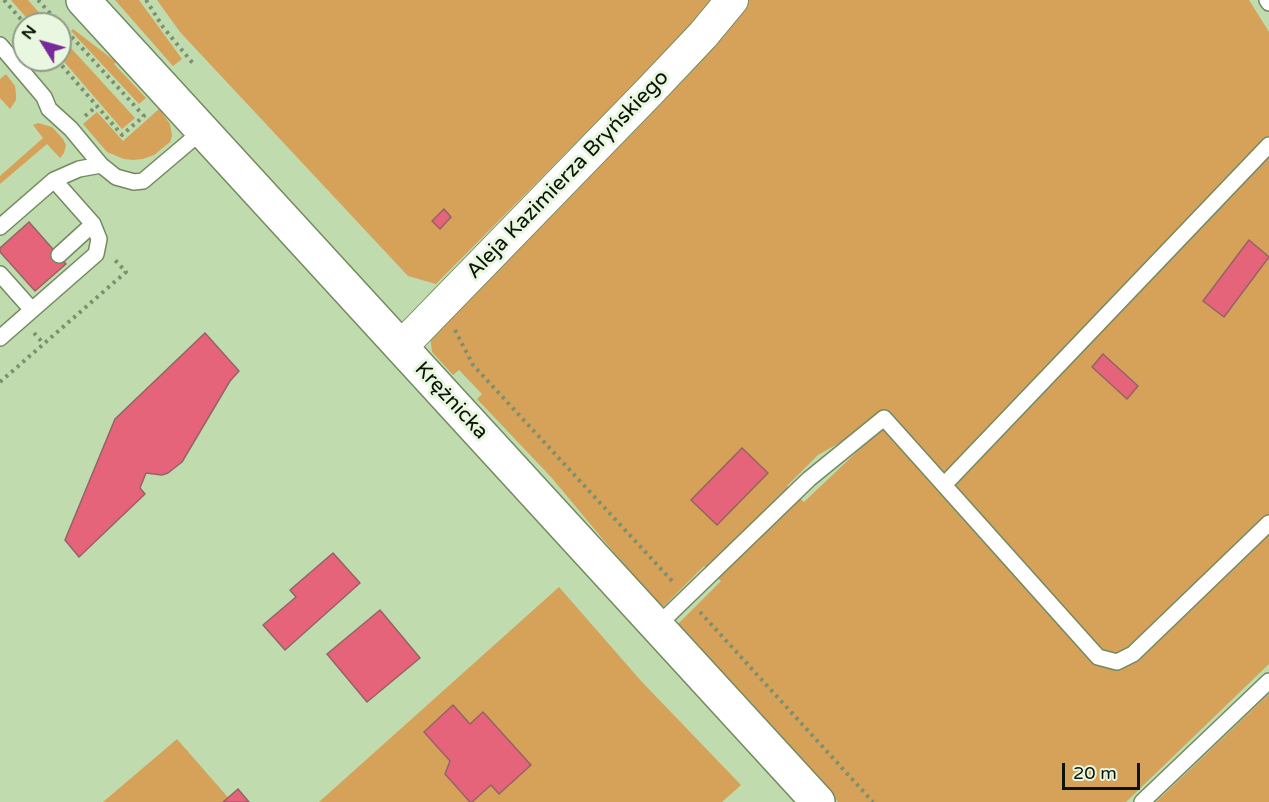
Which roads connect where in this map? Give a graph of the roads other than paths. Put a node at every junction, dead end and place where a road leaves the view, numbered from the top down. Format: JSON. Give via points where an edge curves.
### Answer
{"nodes":[{"id":1,"x":83,"y":0,"type":"edge"},
{"id":2,"x":732,"y":0,"type":"edge"},
{"id":3,"x":0,"y":45,"type":"edge"},
{"id":4,"x":202,"y":131,"type":"junction"},
{"id":5,"x":1267,"y":151,"type":"edge"},
{"id":6,"x":101,"y":165,"type":"junction"},
{"id":7,"x":54,"y":180,"type":"junction"},
{"id":8,"x":93,"y":224,"type":"junction"},
{"id":9,"x":0,"y":227,"type":"edge"},
{"id":10,"x":58,"y":255,"type":"dead end"},
{"id":11,"x":0,"y":274,"type":"edge"},
{"id":12,"x":32,"y":310,"type":"junction"},
{"id":13,"x":0,"y":338,"type":"edge"},
{"id":14,"x":401,"y":347,"type":"junction"},
{"id":15,"x":944,"y":485,"type":"junction"},
{"id":16,"x":1269,"y":523,"type":"edge"},
{"id":17,"x":657,"y":626,"type":"junction"},
{"id":18,"x":1269,"y":681,"type":"edge"},
{"id":19,"x":818,"y":802,"type":"edge"},
{"id":20,"x":1142,"y":802,"type":"edge"}],
"edges":[{"from":1,"to":4,"type":"street","name":"Krężnicka"},
{"from":2,"to":14,"type":"street","name":"Aleja Kazimierza Bryńskiego","via":[[680,60]]},
{"from":3,"to":6,"type":"lane","via":[[49,109]]},
{"from":4,"to":6,"type":"lane","via":[[143,181],[116,177]]},
{"from":4,"to":14,"type":"street","name":"Krężnicka"},
{"from":5,"to":15,"type":"lane"},
{"from":6,"to":7,"type":"lane"},
{"from":7,"to":8,"type":"lane"},
{"from":7,"to":9,"type":"lane"},
{"from":8,"to":10,"type":"lane"},
{"from":8,"to":12,"type":"lane","via":[[99,239],[96,254]]},
{"from":11,"to":12,"type":"lane","via":[[22,287]]},
{"from":12,"to":13,"type":"lane"},
{"from":14,"to":17,"type":"street","name":"Krężnicka"},
{"from":15,"to":16,"type":"lane","via":[[1098,657],[1117,662],[1133,654]]},
{"from":15,"to":17,"type":"lane","via":[[884,418],[809,479]]},
{"from":17,"to":19,"type":"street","name":"Krężnicka"},
{"from":18,"to":20,"type":"lane"}]}
